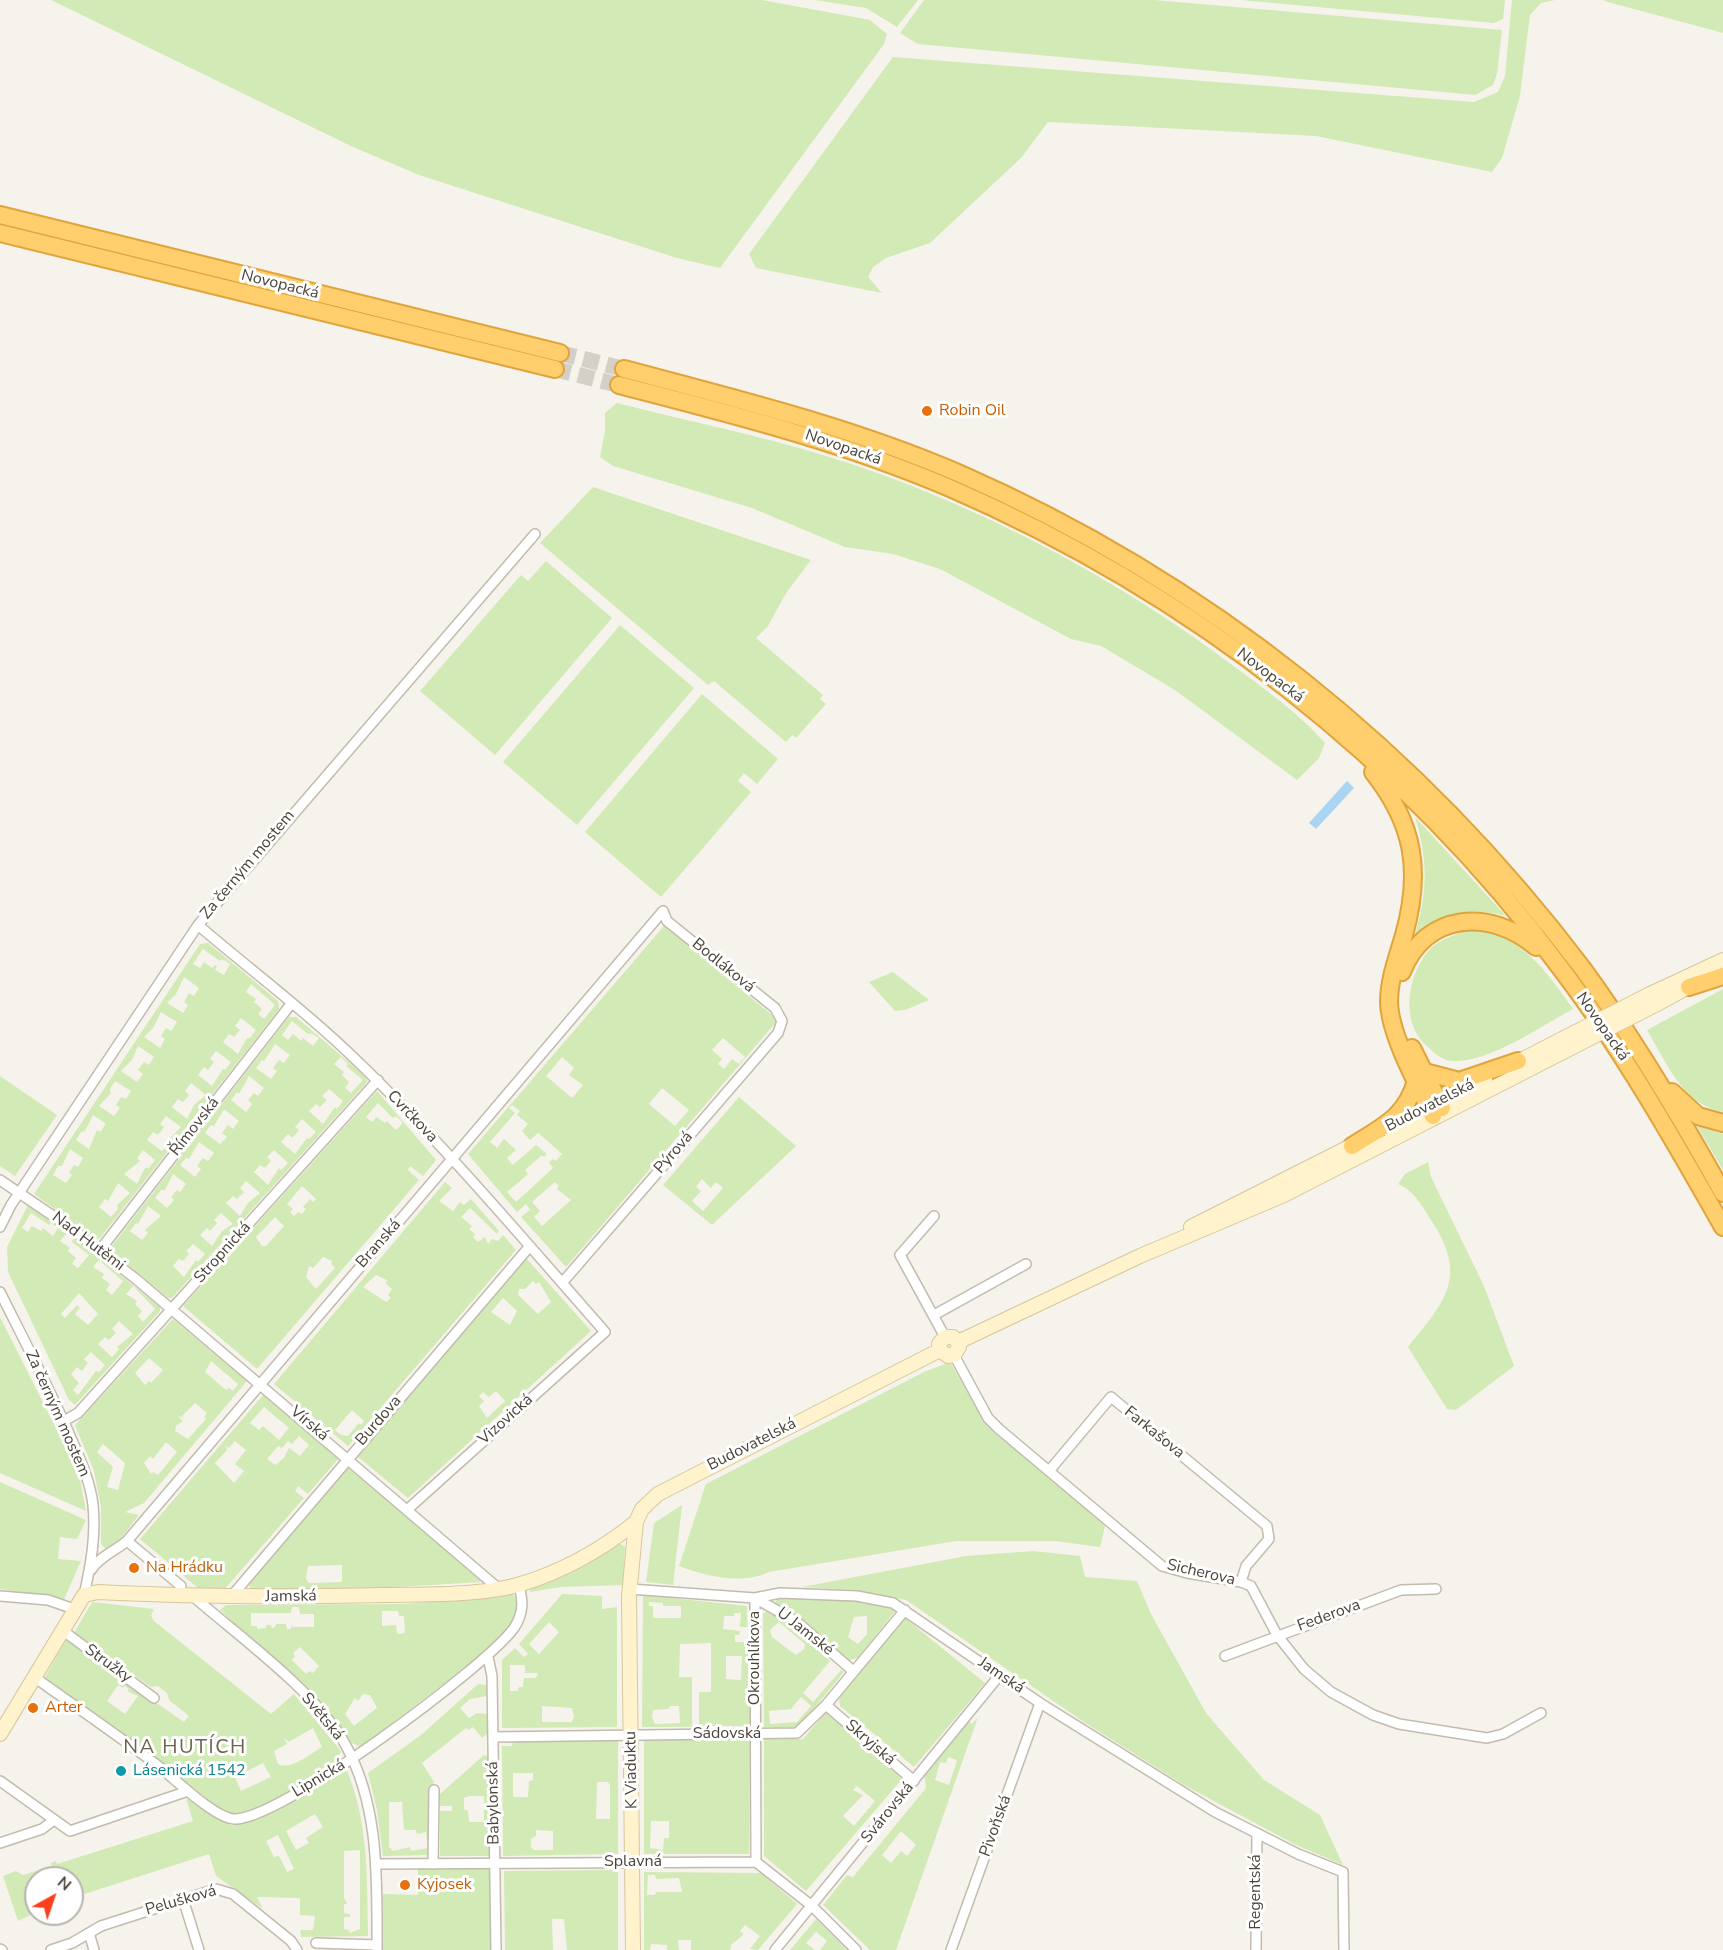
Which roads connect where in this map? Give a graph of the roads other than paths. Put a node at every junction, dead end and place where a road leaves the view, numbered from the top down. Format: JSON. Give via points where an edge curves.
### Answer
{"nodes":[{"id":1,"x":0,"y":215,"type":"edge"},
{"id":2,"x":0,"y":233,"type":"edge"},
{"id":3,"x":535,"y":534,"type":"dead end"},
{"id":4,"x":1342,"y":734,"type":"junction"},
{"id":5,"x":663,"y":911,"type":"joint"},
{"id":6,"x":198,"y":925,"type":"junction"},
{"id":7,"x":1723,"y":960,"type":"edge"},
{"id":8,"x":1723,"y":967,"type":"edge"},
{"id":9,"x":1563,"y":971,"type":"junction"},
{"id":10,"x":1723,"y":976,"type":"edge"},
{"id":11,"x":1689,"y":987,"type":"junction"},
{"id":12,"x":1653,"y":999,"type":"junction"},
{"id":13,"x":291,"y":1004,"type":"junction"},
{"id":14,"x":782,"y":1021,"type":"joint"},
{"id":15,"x":1565,"y":1044,"type":"junction"},
{"id":16,"x":1518,"y":1062,"type":"junction"},
{"id":17,"x":1646,"y":1062,"type":"junction"},
{"id":18,"x":1420,"y":1076,"type":"junction"},
{"id":19,"x":378,"y":1080,"type":"junction"},
{"id":20,"x":1436,"y":1109,"type":"junction"},
{"id":21,"x":1723,"y":1123,"type":"edge"},
{"id":22,"x":1352,"y":1146,"type":"junction"},
{"id":23,"x":453,"y":1159,"type":"junction"},
{"id":24,"x":0,"y":1180,"type":"edge"},
{"id":25,"x":19,"y":1192,"type":"junction"},
{"id":26,"x":1723,"y":1193,"type":"edge"},
{"id":27,"x":934,"y":1216,"type":"dead end"},
{"id":28,"x":0,"y":1227,"type":"edge"},
{"id":29,"x":1723,"y":1227,"type":"edge"},
{"id":30,"x":530,"y":1246,"type":"junction"},
{"id":31,"x":100,"y":1250,"type":"junction"},
{"id":32,"x":1140,"y":1256,"type":"junction"},
{"id":33,"x":1026,"y":1264,"type":"dead end"},
{"id":34,"x":562,"y":1283,"type":"junction"},
{"id":35,"x":0,"y":1292,"type":"edge"},
{"id":36,"x":171,"y":1310,"type":"junction"},
{"id":37,"x":934,"y":1315,"type":"junction"},
{"id":38,"x":605,"y":1332,"type":"joint"},
{"id":39,"x":949,"y":1346,"type":"junction"},
{"id":40,"x":260,"y":1383,"type":"junction"},
{"id":41,"x":64,"y":1421,"type":"junction"},
{"id":42,"x":348,"y":1458,"type":"junction"},
{"id":43,"x":1049,"y":1471,"type":"junction"},
{"id":44,"x":408,"y":1509,"type":"junction"},
{"id":45,"x":636,"y":1522,"type":"junction"},
{"id":46,"x":127,"y":1540,"type":"junction"},
{"id":47,"x":91,"y":1570,"type":"junction"},
{"id":48,"x":1241,"y":1582,"type":"junction"},
{"id":49,"x":519,"y":1585,"type":"junction"},
{"id":50,"x":181,"y":1586,"type":"dead end"},
{"id":51,"x":498,"y":1588,"type":"junction"},
{"id":52,"x":630,"y":1589,"type":"junction"},
{"id":53,"x":1436,"y":1589,"type":"dead end"},
{"id":54,"x":84,"y":1595,"type":"junction"},
{"id":55,"x":0,"y":1596,"type":"edge"},
{"id":56,"x":195,"y":1598,"type":"junction"},
{"id":57,"x":230,"y":1598,"type":"junction"},
{"id":58,"x":755,"y":1598,"type":"junction"},
{"id":59,"x":74,"y":1609,"type":"junction"},
{"id":60,"x":906,"y":1610,"type":"junction"},
{"id":61,"x":62,"y":1630,"type":"junction"},
{"id":62,"x":1277,"y":1635,"type":"junction"},
{"id":63,"x":1225,"y":1656,"type":"dead end"},
{"id":64,"x":488,"y":1657,"type":"junction"},
{"id":65,"x":853,"y":1671,"type":"junction"},
{"id":66,"x":999,"y":1676,"type":"junction"},
{"id":67,"x":34,"y":1677,"type":"junction"},
{"id":68,"x":154,"y":1698,"type":"dead end"},
{"id":69,"x":1040,"y":1703,"type":"junction"},
{"id":70,"x":826,"y":1705,"type":"junction"},
{"id":71,"x":1540,"y":1713,"type":"dead end"},
{"id":72,"x":0,"y":1734,"type":"edge"},
{"id":73,"x":631,"y":1734,"type":"junction"},
{"id":74,"x":755,"y":1734,"type":"junction"},
{"id":75,"x":493,"y":1737,"type":"junction"},
{"id":76,"x":352,"y":1759,"type":"junction"},
{"id":77,"x":0,"y":1781,"type":"edge"},
{"id":78,"x":914,"y":1781,"type":"junction"},
{"id":79,"x":434,"y":1790,"type":"dead end"},
{"id":80,"x":188,"y":1791,"type":"junction"},
{"id":81,"x":54,"y":1820,"type":"junction"},
{"id":82,"x":1257,"y":1833,"type":"junction"},
{"id":83,"x":0,"y":1843,"type":"edge"},
{"id":84,"x":633,"y":1862,"type":"junction"},
{"id":85,"x":756,"y":1862,"type":"junction"},
{"id":86,"x":495,"y":1863,"type":"junction"},
{"id":87,"x":376,"y":1864,"type":"junction"},
{"id":88,"x":434,"y":1864,"type":"junction"},
{"id":89,"x":183,"y":1899,"type":"junction"},
{"id":90,"x":812,"y":1906,"type":"junction"},
{"id":91,"x":89,"y":1933,"type":"junction"},
{"id":92,"x":316,"y":1943,"type":"dead end"},
{"id":93,"x":377,"y":1947,"type":"edge"},
{"id":94,"x":51,"y":1950,"type":"edge"},
{"id":95,"x":94,"y":1950,"type":"edge"},
{"id":96,"x":199,"y":1950,"type":"edge"},
{"id":97,"x":297,"y":1950,"type":"edge"},
{"id":98,"x":496,"y":1950,"type":"edge"},
{"id":99,"x":633,"y":1950,"type":"edge"},
{"id":100,"x":775,"y":1950,"type":"edge"},
{"id":101,"x":856,"y":1950,"type":"edge"},
{"id":102,"x":951,"y":1950,"type":"edge"},
{"id":103,"x":1256,"y":1950,"type":"edge"},
{"id":104,"x":1344,"y":1950,"type":"edge"}],
"edges":[{"from":1,"to":2,"type":"highway","name":"Novopacká","via":[[557,361]]},
{"from":3,"to":6,"type":"street","name":"Za černým mostem"},
{"from":4,"to":9,"type":"highway","name":"Novopacká","via":[[1467,855]]},
{"from":4,"to":17,"type":"highway","name":"Novopacká","via":[[1249,659],[1183,613],[1086,555],[1008,515],[885,463],[622,377],[804,417],[955,472],[1079,532],[1194,600],[1309,685],[1425,787],[1546,922]]},
{"from":4,"to":18,"type":"highway","via":[[1392,798],[1412,851],[1413,898],[1389,1002],[1396,1030]]},
{"from":5,"to":14,"type":"street","name":"Bodláková","via":[[667,921],[775,1008]]},
{"from":5,"to":23,"type":"street","name":"Branská"},
{"from":6,"to":13,"type":"street","name":"Cvrčkova"},
{"from":6,"to":25,"type":"street","name":"Za černým mostem"},
{"from":7,"to":12,"type":"street","name":"Budovatelská"},
{"from":8,"to":11,"type":"street","name":"Budovatelská"},
{"from":9,"to":18,"type":"highway","via":[[1520,934],[1492,922],[1456,923],[1423,940],[1405,963],[1396,999],[1400,1024]]},
{"from":9,"to":29,"type":"highway","name":"Novopacká","via":[[1632,1071]]},
{"from":10,"to":11,"type":"highway"},
{"from":11,"to":12,"type":"street","name":"Budovatelská"},
{"from":12,"to":15,"type":"street","name":"Budovatelská","bridge":true},
{"from":13,"to":19,"type":"street","name":"Cvrčkova"},
{"from":13,"to":31,"type":"street","name":"Římovská"},
{"from":14,"to":34,"type":"street","name":"Pýrová","via":[[778,1033]]},
{"from":15,"to":16,"type":"street","name":"Budovatelská"},
{"from":15,"to":20,"type":"street","name":"Budovatelská"},
{"from":16,"to":18,"type":"highway","via":[[1459,1082]]},
{"from":16,"to":20,"type":"street","name":"Budovatelská"},
{"from":17,"to":21,"type":"highway","via":[[1689,1110]]},
{"from":17,"to":26,"type":"highway","name":"Novopacká"},
{"from":18,"to":20,"type":"highway"},
{"from":18,"to":22,"type":"highway","via":[[1399,1115]]},
{"from":19,"to":23,"type":"street","name":"Cvrčkova"},
{"from":19,"to":36,"type":"street","name":"Stropnická"},
{"from":20,"to":22,"type":"street","name":"Budovatelská"},
{"from":20,"to":32,"type":"street","name":"Budovatelská","via":[[1284,1194]]},
{"from":22,"to":32,"type":"street","name":"Budovatelská","via":[[1214,1214]]},
{"from":23,"to":30,"type":"street","name":"Cvrčkova"},
{"from":23,"to":40,"type":"street","name":"Branská"},
{"from":24,"to":25,"type":"street","name":"Nad Hutěmi"},
{"from":25,"to":28,"type":"street","name":"Za černým mostem"},
{"from":25,"to":31,"type":"street","name":"Nad Hutěmi"},
{"from":27,"to":37,"type":"street","name":"Sicherova","via":[[900,1255]]},
{"from":30,"to":34,"type":"street","name":"Cvrčkova"},
{"from":30,"to":42,"type":"street","name":"Burdova"},
{"from":31,"to":36,"type":"street","name":"Nad Hutěmi"},
{"from":32,"to":39,"type":"street","name":"Budovatelská"},
{"from":33,"to":37,"type":"street"},
{"from":34,"to":38,"type":"street","name":"Cvrčkova"},
{"from":35,"to":41,"type":"street","name":"Za černým mostem"},
{"from":36,"to":40,"type":"street","name":"Vírská"},
{"from":36,"to":41,"type":"street","name":"Stropnická","via":[[78,1413]]},
{"from":37,"to":39,"type":"street","name":"Sicherova"},
{"from":38,"to":44,"type":"street","name":"Vizovická"},
{"from":39,"to":43,"type":"street","name":"Sicherova","via":[[988,1418]]},
{"from":39,"to":45,"type":"street","name":"Budovatelská","via":[[658,1494],[642,1509]]},
{"from":40,"to":42,"type":"street","name":"Vírská"},
{"from":40,"to":46,"type":"street","name":"Branská"},
{"from":41,"to":47,"type":"street","name":"Za černým mostem","via":[[85,1470],[93,1502]]},
{"from":42,"to":44,"type":"street","name":"Vírská"},
{"from":42,"to":57,"type":"street","name":"Burdova"},
{"from":43,"to":48,"type":"street","name":"Sicherova","via":[[1162,1566]]},
{"from":43,"to":48,"type":"street","name":"Farkašova","via":[[1111,1397],[1269,1531],[1269,1539],[1246,1566]]},
{"from":44,"to":51,"type":"street","name":"Vírská"},
{"from":45,"to":49,"type":"street","via":[[611,1542],[567,1567]]},
{"from":45,"to":52,"type":"street"},
{"from":46,"to":47,"type":"street","name":"Branská","via":[[112,1554],[97,1560]]},
{"from":46,"to":50,"type":"street"},
{"from":47,"to":54,"type":"street","name":"Za černým mostem"},
{"from":48,"to":62,"type":"street","name":"Sicherova","via":[[1251,1586]]},
{"from":49,"to":51,"type":"street"},
{"from":49,"to":64,"type":"street","name":"Lipnická","via":[[523,1606],[520,1618]]},
{"from":51,"to":57,"type":"street","name":"Jamská"},
{"from":52,"to":58,"type":"street","name":"Jamská"},
{"from":52,"to":73,"type":"street","name":"K Viaduktu"},
{"from":53,"to":62,"type":"street","name":"Federova","via":[[1401,1590]]},
{"from":54,"to":56,"type":"street","name":"Jamská","via":[[98,1592]]},
{"from":54,"to":59,"type":"street","name":"Za černým mostem"},
{"from":55,"to":59,"type":"street","via":[[48,1600]]},
{"from":56,"to":57,"type":"street","name":"Jamská"},
{"from":56,"to":76,"type":"street","name":"Světská","via":[[306,1695],[344,1742]]},
{"from":58,"to":60,"type":"street","name":"Jamská","via":[[780,1593],[857,1596]]},
{"from":58,"to":65,"type":"street","name":"U Jamské","via":[[797,1622]]},
{"from":58,"to":74,"type":"street","name":"Okrouhlíkova"},
{"from":59,"to":61,"type":"street","name":"Za černým mostem"},
{"from":60,"to":65,"type":"street","name":"Sádovská"},
{"from":60,"to":66,"type":"street","name":"Jamská"},
{"from":61,"to":67,"type":"street","name":"Za černým mostem"},
{"from":61,"to":68,"type":"street","name":"Stružky"},
{"from":62,"to":63,"type":"street","name":"Federova"},
{"from":62,"to":71,"type":"street","name":"Sicherova","via":[[1304,1669],[1331,1692],[1399,1725],[1487,1738],[1503,1734]]},
{"from":64,"to":75,"type":"street","name":"Babylonská"},
{"from":64,"to":76,"type":"street","name":"Lipnická"},
{"from":65,"to":70,"type":"street","name":"Sádovská"},
{"from":66,"to":69,"type":"street","name":"Jamská"},
{"from":66,"to":78,"type":"street","name":"Svárovská"},
{"from":67,"to":72,"type":"street","name":"Za černým mostem"},
{"from":67,"to":80,"type":"street","name":"Lipnická"},
{"from":69,"to":82,"type":"street","name":"Jamská","via":[[1205,1807]]},
{"from":69,"to":102,"type":"street","name":"Pivoňská"},
{"from":70,"to":74,"type":"street","name":"Sádovská","via":[[797,1733]]},
{"from":70,"to":78,"type":"street","name":"Skryjská"},
{"from":73,"to":74,"type":"street","name":"Sádovská"},
{"from":73,"to":75,"type":"street","name":"Sádovská"},
{"from":73,"to":84,"type":"street","name":"K Viaduktu"},
{"from":74,"to":85,"type":"street","name":"Okrouhlíkova"},
{"from":75,"to":86,"type":"street","name":"Babylonská"},
{"from":76,"to":80,"type":"street","name":"Lipnická","via":[[286,1799],[240,1818],[225,1817]]},
{"from":76,"to":87,"type":"street","name":"Světská","via":[[368,1804]]},
{"from":77,"to":81,"type":"street"},
{"from":78,"to":90,"type":"street","name":"Svárovská"},
{"from":79,"to":88,"type":"street"},
{"from":80,"to":81,"type":"street","via":[[70,1831]]},
{"from":81,"to":83,"type":"street","via":[[42,1829]]},
{"from":82,"to":103,"type":"street","name":"Regentská"},
{"from":82,"to":104,"type":"street","name":"Jamská","via":[[1343,1872]]},
{"from":84,"to":85,"type":"street","name":"Splavná"},
{"from":84,"to":86,"type":"street","name":"Splavná"},
{"from":84,"to":99,"type":"street","name":"K Viaduktu"},
{"from":85,"to":90,"type":"street"},
{"from":86,"to":88,"type":"street","name":"Splavná"},
{"from":86,"to":98,"type":"street","name":"Babylonská"},
{"from":87,"to":88,"type":"street","name":"Splavná"},
{"from":87,"to":93,"type":"street","name":"Světská"},
{"from":89,"to":91,"type":"street","name":"Pelušková"},
{"from":89,"to":96,"type":"street"},
{"from":89,"to":97,"type":"street","name":"Pelušková","via":[[216,1889],[228,1891]]},
{"from":90,"to":100,"type":"street","name":"Svárovská"},
{"from":90,"to":101,"type":"street"},
{"from":91,"to":94,"type":"street","name":"Pelušková"},
{"from":91,"to":95,"type":"street"},
{"from":92,"to":93,"type":"street"}]}
